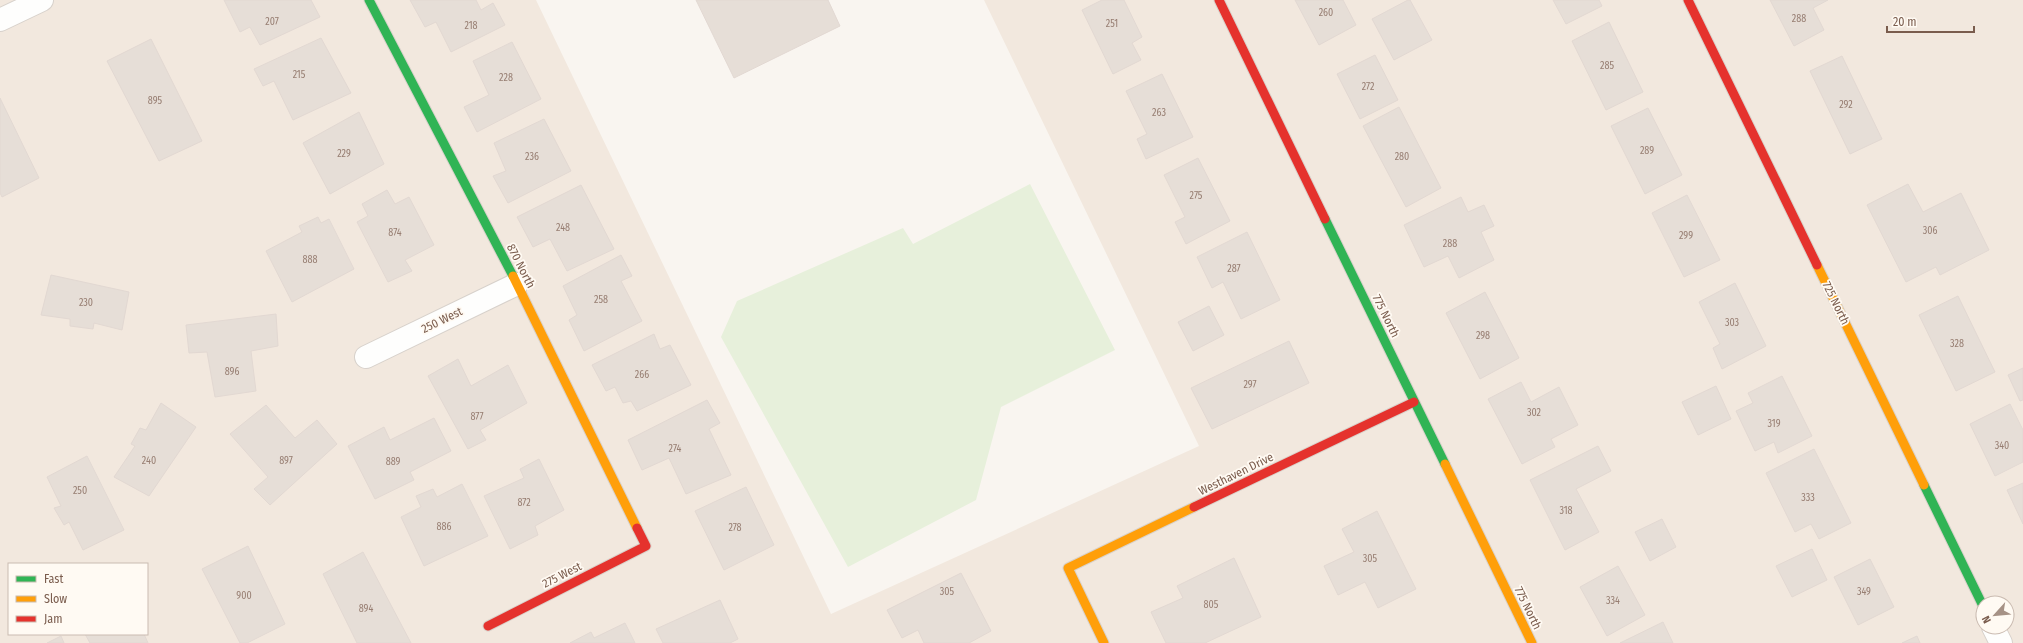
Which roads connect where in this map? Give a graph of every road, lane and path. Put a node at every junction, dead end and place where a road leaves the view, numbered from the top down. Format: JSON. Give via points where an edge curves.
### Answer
{"nodes":[{"id":1,"x":369,"y":0,"type":"edge"},
{"id":2,"x":1219,"y":0,"type":"edge"},
{"id":3,"x":1688,"y":0,"type":"edge"},
{"id":4,"x":35,"y":1,"type":"edge"},
{"id":5,"x":0,"y":20,"type":"edge"},
{"id":6,"x":517,"y":284,"type":"junction"},
{"id":7,"x":366,"y":357,"type":"dead end"},
{"id":8,"x":1414,"y":402,"type":"junction"},
{"id":9,"x":646,"y":546,"type":"joint"},
{"id":10,"x":1978,"y":595,"type":"edge"},
{"id":11,"x":488,"y":626,"type":"dead end"},
{"id":12,"x":1104,"y":643,"type":"edge"},
{"id":13,"x":1532,"y":643,"type":"edge"}],
"edges":[{"from":1,"to":6,"type":"street","name":"870 North"},
{"from":2,"to":8,"type":"street","name":"775 North"},
{"from":3,"to":10,"type":"street","name":"725 North"},
{"from":4,"to":5,"type":"street"},
{"from":6,"to":7,"type":"street","name":"250 West"},
{"from":6,"to":9,"type":"street","name":"870 North"},
{"from":8,"to":12,"type":"street","name":"Westhaven Drive","via":[[1068,568]]},
{"from":8,"to":13,"type":"street","name":"775 North"},
{"from":9,"to":11,"type":"street","name":"275 West"}]}
